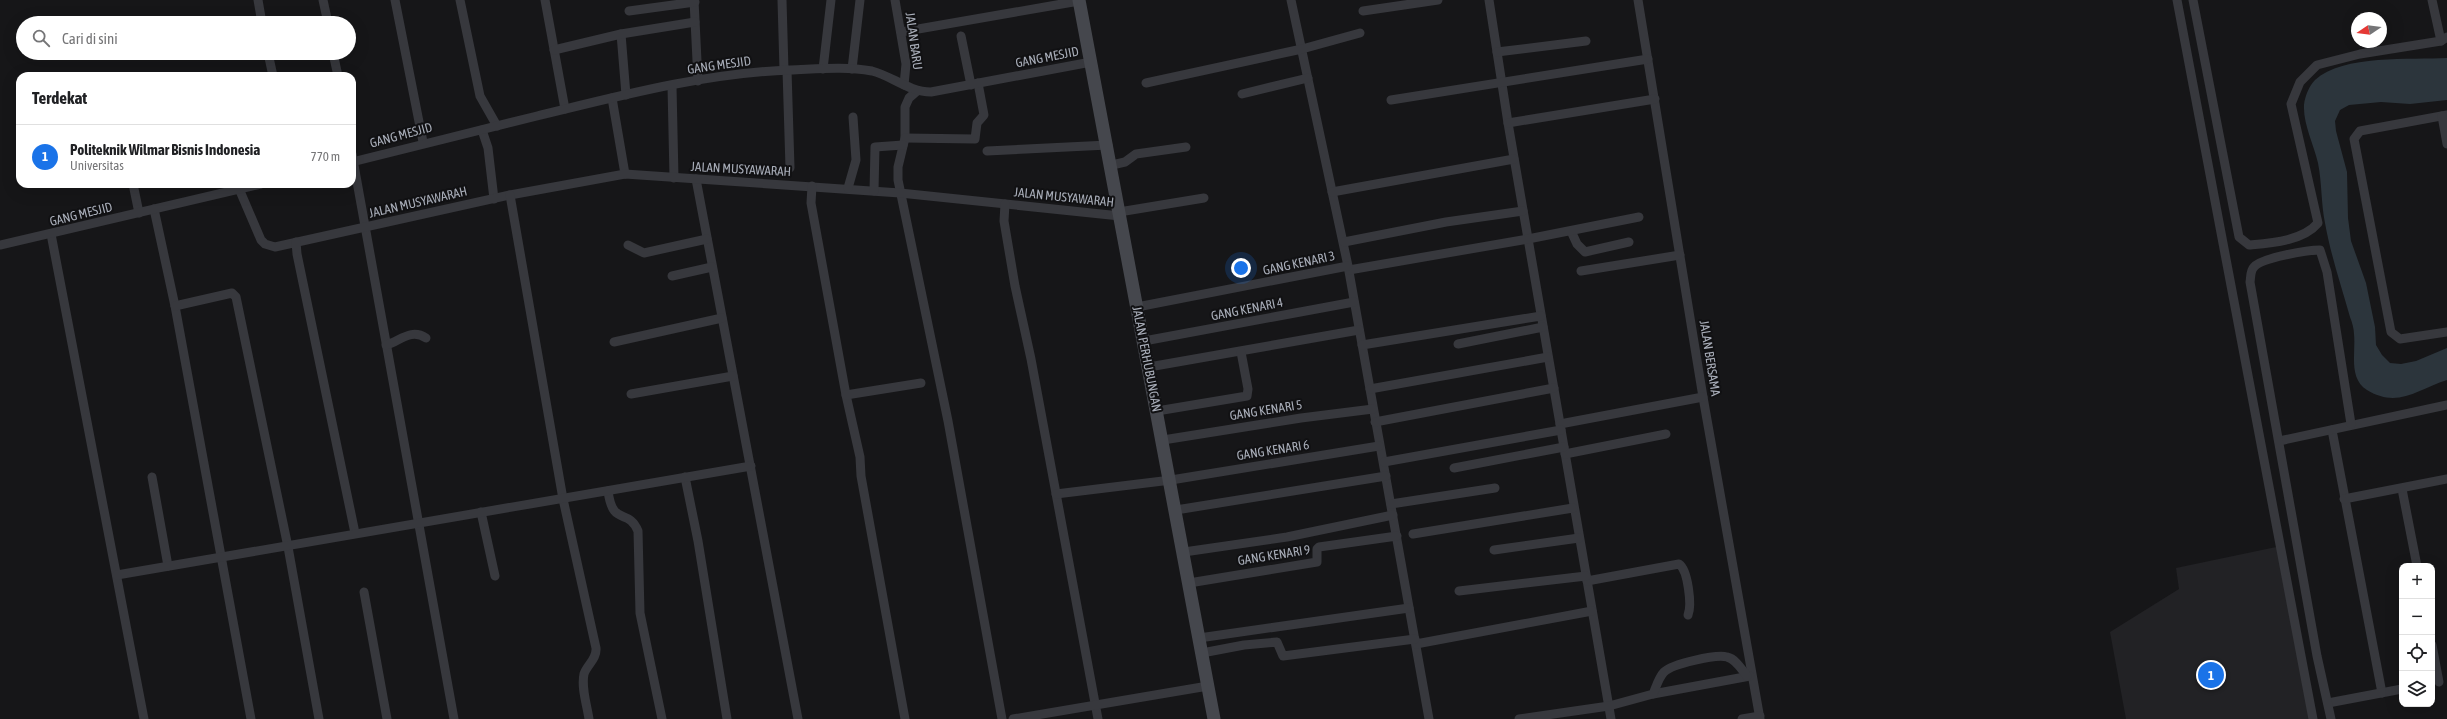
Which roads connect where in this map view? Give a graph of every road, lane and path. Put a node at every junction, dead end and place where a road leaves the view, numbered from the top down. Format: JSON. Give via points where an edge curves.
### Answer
{"nodes":[{"id":1,"x":258,"y":0,"type":"edge"},
{"id":2,"x":324,"y":0,"type":"edge"},
{"id":3,"x":394,"y":0,"type":"edge"},
{"id":4,"x":460,"y":0,"type":"edge"},
{"id":5,"x":545,"y":0,"type":"edge"},
{"id":6,"x":782,"y":0,"type":"edge"},
{"id":7,"x":831,"y":0,"type":"edge"},
{"id":8,"x":860,"y":0,"type":"edge"},
{"id":9,"x":895,"y":0,"type":"edge"},
{"id":10,"x":1291,"y":0,"type":"edge"},
{"id":11,"x":1438,"y":0,"type":"edge"},
{"id":12,"x":1489,"y":0,"type":"edge"},
{"id":13,"x":1638,"y":0,"type":"edge"},
{"id":14,"x":2177,"y":0,"type":"edge"},
{"id":15,"x":2432,"y":0,"type":"edge"},
{"id":16,"x":694,"y":1,"type":"edge"},
{"id":17,"x":1079,"y":1,"type":"edge"},
{"id":18,"x":2197,"y":1,"type":"edge"},
{"id":19,"x":629,"y":11,"type":"dead end"},
{"id":20,"x":1364,"y":11,"type":"dead end"},
{"id":21,"x":261,"y":16,"type":"edge"},
{"id":22,"x":327,"y":16,"type":"edge"},
{"id":23,"x":695,"y":22,"type":"junction"},
{"id":24,"x":901,"y":32,"type":"junction"},
{"id":25,"x":1360,"y":33,"type":"dead end"},
{"id":26,"x":621,"y":34,"type":"junction"},
{"id":27,"x":961,"y":36,"type":"dead end"},
{"id":28,"x":2444,"y":39,"type":"edge"},
{"id":29,"x":1586,"y":41,"type":"dead end"},
{"id":30,"x":1302,"y":49,"type":"junction"},
{"id":31,"x":554,"y":50,"type":"junction"},
{"id":32,"x":1497,"y":52,"type":"junction"},
{"id":33,"x":1648,"y":59,"type":"junction"},
{"id":34,"x":270,"y":60,"type":"edge"},
{"id":35,"x":335,"y":60,"type":"edge"},
{"id":36,"x":1091,"y":62,"type":"junction"},
{"id":37,"x":823,"y":69,"type":"junction"},
{"id":38,"x":852,"y":69,"type":"junction"},
{"id":39,"x":786,"y":70,"type":"junction"},
{"id":40,"x":272,"y":72,"type":"edge"},
{"id":41,"x":337,"y":72,"type":"edge"},
{"id":42,"x":698,"y":81,"type":"junction"},
{"id":43,"x":1309,"y":82,"type":"junction"},
{"id":44,"x":1501,"y":82,"type":"junction"},
{"id":45,"x":1146,"y":83,"type":"dead end"},
{"id":46,"x":974,"y":84,"type":"junction"},
{"id":47,"x":904,"y":85,"type":"junction"},
{"id":48,"x":672,"y":86,"type":"junction"},
{"id":49,"x":917,"y":91,"type":"junction"},
{"id":50,"x":1242,"y":94,"type":"dead end"},
{"id":51,"x":626,"y":95,"type":"junction"},
{"id":52,"x":612,"y":98,"type":"junction"},
{"id":53,"x":1654,"y":99,"type":"junction"},
{"id":54,"x":1391,"y":100,"type":"dead end"},
{"id":55,"x":566,"y":109,"type":"junction"},
{"id":56,"x":2445,"y":116,"type":"edge"},
{"id":57,"x":853,"y":117,"type":"dead end"},
{"id":58,"x":1508,"y":124,"type":"junction"},
{"id":59,"x":497,"y":126,"type":"junction"},
{"id":60,"x":482,"y":130,"type":"junction"},
{"id":61,"x":423,"y":142,"type":"junction"},
{"id":62,"x":904,"y":142,"type":"junction"},
{"id":63,"x":2447,"y":144,"type":"edge"},
{"id":64,"x":1108,"y":145,"type":"junction"},
{"id":65,"x":1186,"y":147,"type":"dead end"},
{"id":66,"x":987,"y":151,"type":"dead end"},
{"id":67,"x":356,"y":158,"type":"edge"},
{"id":68,"x":1514,"y":159,"type":"junction"},
{"id":69,"x":1112,"y":165,"type":"junction"},
{"id":70,"x":790,"y":168,"type":"dead end"},
{"id":71,"x":626,"y":174,"type":"junction"},
{"id":72,"x":674,"y":178,"type":"junction"},
{"id":73,"x":696,"y":179,"type":"junction"},
{"id":74,"x":356,"y":182,"type":"edge"},
{"id":75,"x":812,"y":186,"type":"junction"},
{"id":76,"x":134,"y":188,"type":"edge"},
{"id":77,"x":234,"y":188,"type":"edge"},
{"id":78,"x":238,"y":188,"type":"edge"},
{"id":79,"x":848,"y":188,"type":"junction"},
{"id":80,"x":874,"y":190,"type":"junction"},
{"id":81,"x":1332,"y":192,"type":"junction"},
{"id":82,"x":900,"y":193,"type":"junction"},
{"id":83,"x":510,"y":195,"type":"junction"},
{"id":84,"x":1204,"y":198,"type":"dead end"},
{"id":85,"x":494,"y":199,"type":"junction"},
{"id":86,"x":1006,"y":204,"type":"junction"},
{"id":87,"x":154,"y":209,"type":"junction"},
{"id":88,"x":1523,"y":211,"type":"junction"},
{"id":89,"x":139,"y":213,"type":"junction"},
{"id":90,"x":1120,"y":214,"type":"junction"},
{"id":91,"x":1639,"y":217,"type":"dead end"},
{"id":92,"x":364,"y":228,"type":"junction"},
{"id":93,"x":1571,"y":231,"type":"junction"},
{"id":94,"x":51,"y":234,"type":"junction"},
{"id":95,"x":707,"y":239,"type":"junction"},
{"id":96,"x":1528,"y":239,"type":"junction"},
{"id":97,"x":296,"y":242,"type":"junction"},
{"id":98,"x":1344,"y":242,"type":"junction"},
{"id":99,"x":1629,"y":242,"type":"dead end"},
{"id":100,"x":628,"y":245,"type":"dead end"},
{"id":101,"x":0,"y":246,"type":"edge"},
{"id":102,"x":1680,"y":256,"type":"junction"},
{"id":103,"x":712,"y":267,"type":"junction"},
{"id":104,"x":1349,"y":268,"type":"junction"},
{"id":105,"x":1581,"y":271,"type":"dead end"},
{"id":106,"x":672,"y":276,"type":"dead end"},
{"id":107,"x":1354,"y":302,"type":"junction"},
{"id":108,"x":175,"y":306,"type":"junction"},
{"id":109,"x":1137,"y":307,"type":"junction"},
{"id":110,"x":1541,"y":316,"type":"junction"},
{"id":111,"x":722,"y":318,"type":"junction"},
{"id":112,"x":1543,"y":327,"type":"junction"},
{"id":113,"x":1359,"y":330,"type":"junction"},
{"id":114,"x":2447,"y":332,"type":"edge"},
{"id":115,"x":426,"y":338,"type":"dead end"},
{"id":116,"x":1144,"y":341,"type":"junction"},
{"id":117,"x":614,"y":342,"type":"dead end"},
{"id":118,"x":1458,"y":344,"type":"dead end"},
{"id":119,"x":386,"y":345,"type":"junction"},
{"id":120,"x":1362,"y":345,"type":"junction"},
{"id":121,"x":1241,"y":352,"type":"junction"},
{"id":122,"x":1548,"y":357,"type":"junction"},
{"id":123,"x":1149,"y":367,"type":"junction"},
{"id":124,"x":733,"y":376,"type":"junction"},
{"id":125,"x":921,"y":383,"type":"dead end"},
{"id":126,"x":1554,"y":388,"type":"junction"},
{"id":127,"x":1370,"y":389,"type":"junction"},
{"id":128,"x":631,"y":394,"type":"dead end"},
{"id":129,"x":846,"y":395,"type":"junction"},
{"id":130,"x":1703,"y":397,"type":"junction"},
{"id":131,"x":2447,"y":406,"type":"edge"},
{"id":132,"x":1373,"y":409,"type":"junction"},
{"id":133,"x":1158,"y":412,"type":"junction"},
{"id":134,"x":1376,"y":422,"type":"junction"},
{"id":135,"x":2351,"y":424,"type":"junction"},
{"id":136,"x":1560,"y":427,"type":"junction"},
{"id":137,"x":2332,"y":430,"type":"junction"},
{"id":138,"x":1666,"y":434,"type":"dead end"},
{"id":139,"x":1163,"y":440,"type":"junction"},
{"id":140,"x":2278,"y":442,"type":"junction"},
{"id":141,"x":1379,"y":446,"type":"junction"},
{"id":142,"x":1564,"y":451,"type":"junction"},
{"id":143,"x":1384,"y":462,"type":"junction"},
{"id":144,"x":751,"y":466,"type":"junction"},
{"id":145,"x":1454,"y":468,"type":"dead end"},
{"id":146,"x":1386,"y":476,"type":"junction"},
{"id":147,"x":152,"y":477,"type":"dead end"},
{"id":148,"x":686,"y":478,"type":"junction"},
{"id":149,"x":2447,"y":479,"type":"edge"},
{"id":150,"x":1171,"y":480,"type":"junction"},
{"id":151,"x":1495,"y":488,"type":"dead end"},
{"id":152,"x":2402,"y":489,"type":"junction"},
{"id":153,"x":608,"y":491,"type":"junction"},
{"id":154,"x":1056,"y":494,"type":"junction"},
{"id":155,"x":2344,"y":498,"type":"junction"},
{"id":156,"x":563,"y":499,"type":"junction"},
{"id":157,"x":1391,"y":504,"type":"junction"},
{"id":158,"x":1574,"y":508,"type":"junction"},
{"id":159,"x":1176,"y":510,"type":"junction"},
{"id":160,"x":480,"y":512,"type":"junction"},
{"id":161,"x":1393,"y":515,"type":"junction"},
{"id":162,"x":418,"y":523,"type":"junction"},
{"id":163,"x":355,"y":533,"type":"junction"},
{"id":164,"x":1413,"y":534,"type":"dead end"},
{"id":165,"x":1397,"y":536,"type":"junction"},
{"id":166,"x":1579,"y":538,"type":"junction"},
{"id":167,"x":288,"y":547,"type":"junction"},
{"id":168,"x":1494,"y":550,"type":"dead end"},
{"id":169,"x":1184,"y":552,"type":"junction"},
{"id":170,"x":220,"y":558,"type":"junction"},
{"id":171,"x":2416,"y":563,"type":"edge"},
{"id":172,"x":168,"y":566,"type":"junction"},
{"id":173,"x":117,"y":575,"type":"junction"},
{"id":174,"x":495,"y":576,"type":"dead end"},
{"id":175,"x":1586,"y":578,"type":"junction"},
{"id":176,"x":1189,"y":583,"type":"junction"},
{"id":177,"x":1459,"y":591,"type":"dead end"},
{"id":178,"x":364,"y":592,"type":"dead end"},
{"id":179,"x":1409,"y":608,"type":"junction"},
{"id":180,"x":1592,"y":611,"type":"junction"},
{"id":181,"x":1688,"y":615,"type":"dead end"},
{"id":182,"x":1199,"y":638,"type":"junction"},
{"id":183,"x":1415,"y":641,"type":"junction"},
{"id":184,"x":1202,"y":653,"type":"junction"},
{"id":185,"x":2435,"y":661,"type":"edge"},
{"id":186,"x":1750,"y":676,"type":"junction"},
{"id":187,"x":2439,"y":682,"type":"edge"},
{"id":188,"x":1208,"y":686,"type":"junction"},
{"id":189,"x":2399,"y":689,"type":"edge"},
{"id":190,"x":2382,"y":692,"type":"junction"},
{"id":191,"x":1653,"y":694,"type":"junction"},
{"id":192,"x":2328,"y":703,"type":"junction"},
{"id":193,"x":1095,"y":706,"type":"junction"},
{"id":194,"x":1609,"y":706,"type":"junction"},
{"id":195,"x":1760,"y":717,"type":"edge"},
{"id":196,"x":144,"y":719,"type":"edge"},
{"id":197,"x":251,"y":719,"type":"edge"},
{"id":198,"x":319,"y":719,"type":"edge"},
{"id":199,"x":387,"y":719,"type":"edge"},
{"id":200,"x":454,"y":719,"type":"edge"},
{"id":201,"x":589,"y":719,"type":"edge"},
{"id":202,"x":662,"y":719,"type":"edge"},
{"id":203,"x":727,"y":719,"type":"edge"},
{"id":204,"x":798,"y":719,"type":"edge"},
{"id":205,"x":905,"y":719,"type":"edge"},
{"id":206,"x":1002,"y":719,"type":"edge"},
{"id":207,"x":1013,"y":719,"type":"edge"},
{"id":208,"x":1098,"y":719,"type":"edge"},
{"id":209,"x":1214,"y":719,"type":"edge"},
{"id":210,"x":1429,"y":719,"type":"edge"},
{"id":211,"x":1519,"y":719,"type":"edge"},
{"id":212,"x":1611,"y":719,"type":"edge"},
{"id":213,"x":1742,"y":719,"type":"edge"},
{"id":214,"x":2313,"y":719,"type":"edge"},
{"id":215,"x":2331,"y":719,"type":"edge"}],
"edges":[{"from":1,"to":21,"type":"street"},
{"from":2,"to":22,"type":"street"},
{"from":3,"to":61,"type":"street"},
{"from":4,"to":59,"type":"street","via":[[480,96]]},
{"from":5,"to":31,"type":"street"},
{"from":6,"to":39,"type":"street"},
{"from":7,"to":37,"type":"street"},
{"from":8,"to":38,"type":"street"},
{"from":9,"to":24,"type":"street","name":"JALAN BARU"},
{"from":10,"to":30,"type":"street"},
{"from":11,"to":20,"type":"street"},
{"from":12,"to":32,"type":"street"},
{"from":13,"to":33,"type":"street","name":"JALAN BERSAMA"},
{"from":14,"to":214,"type":"street"},
{"from":15,"to":28,"type":"street"},
{"from":16,"to":19,"type":"street"},
{"from":16,"to":23,"type":"street"},
{"from":17,"to":24,"type":"street"},
{"from":17,"to":36,"type":"main road","name":"JALAN PERHUBUNGAN"},
{"from":18,"to":28,"type":"street","via":[[2240,237],[2249,245],[2268,244],[2300,236],[2311,232],[2318,223],[2291,104],[2300,82],[2317,65],[2360,54]]},
{"from":23,"to":26,"type":"street"},
{"from":23,"to":42,"type":"street"},
{"from":24,"to":47,"type":"street","name":"JALAN BARU","via":[[907,70]]},
{"from":25,"to":30,"type":"street"},
{"from":26,"to":31,"type":"street"},
{"from":26,"to":51,"type":"street"},
{"from":27,"to":46,"type":"street"},
{"from":29,"to":32,"type":"street"},
{"from":30,"to":43,"type":"street"},
{"from":30,"to":45,"type":"street"},
{"from":31,"to":55,"type":"street"},
{"from":32,"to":44,"type":"street"},
{"from":33,"to":44,"type":"street"},
{"from":33,"to":53,"type":"street","name":"JALAN BERSAMA"},
{"from":34,"to":40,"type":"street"},
{"from":35,"to":41,"type":"street"},
{"from":36,"to":46,"type":"street","name":"GANG MESJID"},
{"from":36,"to":64,"type":"main road","name":"JALAN PERHUBUNGAN"},
{"from":37,"to":38,"type":"street","name":"GANG MESJID"},
{"from":37,"to":39,"type":"street","name":"GANG MESJID"},
{"from":38,"to":47,"type":"street","name":"GANG MESJID","via":[[881,74]]},
{"from":39,"to":42,"type":"street","name":"GANG MESJID"},
{"from":39,"to":70,"type":"street"},
{"from":42,"to":48,"type":"street","name":"GANG MESJID"},
{"from":43,"to":50,"type":"street"},
{"from":43,"to":81,"type":"street"},
{"from":44,"to":54,"type":"street"},
{"from":44,"to":58,"type":"street"},
{"from":46,"to":49,"type":"street","name":"GANG MESJID","via":[[935,91]]},
{"from":46,"to":62,"type":"street","via":[[984,115],[977,123],[976,139]]},
{"from":47,"to":49,"type":"street","name":"GANG MESJID"},
{"from":48,"to":51,"type":"street","name":"GANG MESJID"},
{"from":48,"to":72,"type":"street"},
{"from":49,"to":62,"type":"street","via":[[909,98],[905,107]]},
{"from":51,"to":52,"type":"street","name":"GANG MESJID"},
{"from":52,"to":55,"type":"street","name":"GANG MESJID"},
{"from":52,"to":71,"type":"street"},
{"from":53,"to":58,"type":"street"},
{"from":53,"to":102,"type":"street","name":"JALAN BERSAMA"},
{"from":55,"to":59,"type":"street","name":"GANG MESJID"},
{"from":56,"to":63,"type":"street"},
{"from":56,"to":114,"type":"street","via":[[2360,131],[2354,139],[2391,332],[2400,339]]},
{"from":57,"to":79,"type":"street","via":[[856,160]]},
{"from":58,"to":68,"type":"street"},
{"from":59,"to":60,"type":"street","name":"GANG MESJID"},
{"from":60,"to":61,"type":"street","name":"GANG MESJID"},
{"from":60,"to":85,"type":"street","via":[[488,148]]},
{"from":61,"to":67,"type":"street","name":"GANG MESJID"},
{"from":62,"to":80,"type":"street","via":[[875,147]]},
{"from":62,"to":82,"type":"street","via":[[898,174]]},
{"from":64,"to":66,"type":"street"},
{"from":64,"to":69,"type":"main road","name":"JALAN PERHUBUNGAN"},
{"from":65,"to":69,"type":"street","via":[[1136,154],[1126,162]]},
{"from":68,"to":81,"type":"street"},
{"from":68,"to":88,"type":"street"},
{"from":69,"to":90,"type":"main road","name":"JALAN PERHUBUNGAN"},
{"from":71,"to":72,"type":"street","name":"JALAN MUSYAWARAH"},
{"from":71,"to":83,"type":"street","name":"JALAN MUSYAWARAH"},
{"from":72,"to":73,"type":"street","name":"JALAN MUSYAWARAH"},
{"from":73,"to":75,"type":"street","name":"JALAN MUSYAWARAH"},
{"from":73,"to":95,"type":"street"},
{"from":74,"to":92,"type":"street"},
{"from":75,"to":79,"type":"street","name":"JALAN MUSYAWARAH"},
{"from":75,"to":129,"type":"street","via":[[811,203]]},
{"from":76,"to":89,"type":"street"},
{"from":77,"to":87,"type":"street","name":"GANG MESJID"},
{"from":78,"to":97,"type":"street","name":"JALAN MUSYAWARAH","via":[[265,244],[275,246]]},
{"from":79,"to":80,"type":"street","name":"JALAN MUSYAWARAH"},
{"from":80,"to":82,"type":"street","name":"JALAN MUSYAWARAH"},
{"from":81,"to":98,"type":"street"},
{"from":82,"to":86,"type":"street","name":"JALAN MUSYAWARAH"},
{"from":82,"to":206,"type":"street","via":[[948,421]]},
{"from":83,"to":85,"type":"street","name":"JALAN MUSYAWARAH"},
{"from":83,"to":156,"type":"street"},
{"from":84,"to":90,"type":"street","name":"JALAN MUSYAWARAH"},
{"from":85,"to":92,"type":"street","name":"JALAN MUSYAWARAH"},
{"from":86,"to":90,"type":"street","name":"JALAN MUSYAWARAH"},
{"from":86,"to":154,"type":"street","via":[[1004,221],[1015,286]]},
{"from":87,"to":89,"type":"street","name":"GANG MESJID"},
{"from":87,"to":108,"type":"street"},
{"from":88,"to":96,"type":"street"},
{"from":88,"to":98,"type":"street","via":[[1446,222]]},
{"from":89,"to":94,"type":"street","name":"GANG MESJID"},
{"from":90,"to":109,"type":"main road","name":"JALAN PERHUBUNGAN"},
{"from":91,"to":93,"type":"street","name":"GANG KENARI 3"},
{"from":92,"to":97,"type":"street","name":"JALAN MUSYAWARAH","via":[[313,236]]},
{"from":92,"to":119,"type":"street"},
{"from":93,"to":96,"type":"street","name":"GANG KENARI 3"},
{"from":93,"to":99,"type":"street","via":[[1577,244],[1585,252]]},
{"from":94,"to":101,"type":"street","name":"GANG MESJID"},
{"from":94,"to":173,"type":"street"},
{"from":95,"to":100,"type":"street","via":[[644,253]]},
{"from":95,"to":103,"type":"street"},
{"from":96,"to":104,"type":"street","name":"GANG KENARI 3"},
{"from":96,"to":110,"type":"street"},
{"from":97,"to":163,"type":"street"},
{"from":98,"to":104,"type":"street"},
{"from":102,"to":105,"type":"street"},
{"from":102,"to":130,"type":"street","name":"JALAN BERSAMA"},
{"from":103,"to":106,"type":"street"},
{"from":103,"to":111,"type":"street"},
{"from":104,"to":107,"type":"street"},
{"from":104,"to":109,"type":"street","name":"GANG KENARI 3"},
{"from":107,"to":113,"type":"street"},
{"from":107,"to":116,"type":"street","name":"GANG KENARI 4"},
{"from":108,"to":167,"type":"street","via":[[232,293],[236,295]]},
{"from":108,"to":170,"type":"street"},
{"from":109,"to":116,"type":"main road","name":"JALAN PERHUBUNGAN"},
{"from":110,"to":112,"type":"street"},
{"from":110,"to":120,"type":"street"},
{"from":111,"to":117,"type":"street"},
{"from":111,"to":124,"type":"street"},
{"from":112,"to":118,"type":"street"},
{"from":112,"to":122,"type":"street"},
{"from":113,"to":120,"type":"street"},
{"from":113,"to":121,"type":"street"},
{"from":115,"to":119,"type":"street","via":[[411,334]]},
{"from":116,"to":123,"type":"main road","name":"JALAN PERHUBUNGAN"},
{"from":119,"to":162,"type":"street"},
{"from":120,"to":127,"type":"street"},
{"from":121,"to":123,"type":"street"},
{"from":121,"to":133,"type":"street","via":[[1247,396]]},
{"from":122,"to":126,"type":"street"},
{"from":122,"to":127,"type":"street"},
{"from":123,"to":133,"type":"main road","name":"JALAN PERHUBUNGAN"},
{"from":124,"to":128,"type":"street"},
{"from":124,"to":144,"type":"street"},
{"from":125,"to":129,"type":"street"},
{"from":126,"to":134,"type":"street"},
{"from":126,"to":136,"type":"street"},
{"from":127,"to":132,"type":"street"},
{"from":129,"to":205,"type":"street","via":[[860,458],[861,476]]},
{"from":130,"to":136,"type":"street"},
{"from":130,"to":186,"type":"street","name":"JALAN BERSAMA"},
{"from":131,"to":135,"type":"street"},
{"from":132,"to":134,"type":"street"},
{"from":132,"to":139,"type":"street","name":"GANG KENARI 5"},
{"from":133,"to":139,"type":"main road","name":"JALAN PERHUBUNGAN"},
{"from":134,"to":141,"type":"street"},
{"from":135,"to":137,"type":"street"},
{"from":135,"to":140,"type":"street","via":[[2323,257],[2320,250],[2289,253],[2255,266],[2251,271],[2250,282]]},
{"from":136,"to":142,"type":"street"},
{"from":136,"to":143,"type":"street"},
{"from":137,"to":140,"type":"street"},
{"from":137,"to":155,"type":"street"},
{"from":138,"to":142,"type":"street"},
{"from":139,"to":150,"type":"main road","name":"JALAN PERHUBUNGAN"},
{"from":140,"to":192,"type":"street"},
{"from":141,"to":143,"type":"street"},
{"from":141,"to":150,"type":"street","name":"GANG KENARI 6"},
{"from":142,"to":145,"type":"street"},
{"from":142,"to":158,"type":"street"},
{"from":143,"to":146,"type":"street"},
{"from":144,"to":148,"type":"street"},
{"from":144,"to":204,"type":"street"},
{"from":146,"to":157,"type":"street"},
{"from":146,"to":159,"type":"street"},
{"from":147,"to":172,"type":"street"},
{"from":148,"to":153,"type":"street"},
{"from":148,"to":203,"type":"street"},
{"from":149,"to":152,"type":"street"},
{"from":150,"to":154,"type":"street","name":"GANG KENARI 6"},
{"from":150,"to":159,"type":"main road","name":"JALAN PERHUBUNGAN"},
{"from":151,"to":157,"type":"street"},
{"from":152,"to":155,"type":"street"},
{"from":152,"to":171,"type":"street"},
{"from":153,"to":156,"type":"street"},
{"from":153,"to":202,"type":"street","via":[[614,512],[631,520],[638,530],[640,613]]},
{"from":154,"to":193,"type":"street"},
{"from":155,"to":190,"type":"street"},
{"from":156,"to":160,"type":"street"},
{"from":156,"to":201,"type":"street","via":[[596,648],[596,655],[587,668],[583,681]]},
{"from":157,"to":161,"type":"street"},
{"from":158,"to":164,"type":"street"},
{"from":158,"to":166,"type":"street"},
{"from":159,"to":169,"type":"main road","name":"JALAN PERHUBUNGAN"},
{"from":160,"to":162,"type":"street"},
{"from":160,"to":174,"type":"street"},
{"from":161,"to":165,"type":"street"},
{"from":161,"to":169,"type":"street","via":[[1287,538]]},
{"from":162,"to":163,"type":"street"},
{"from":162,"to":200,"type":"street"},
{"from":163,"to":167,"type":"street"},
{"from":165,"to":176,"type":"street","name":"GANG KENARI 9","via":[[1319,547],[1318,562]]},
{"from":165,"to":179,"type":"street"},
{"from":166,"to":168,"type":"street"},
{"from":166,"to":175,"type":"street"},
{"from":167,"to":170,"type":"street"},
{"from":167,"to":198,"type":"street"},
{"from":169,"to":176,"type":"main road","name":"JALAN PERHUBUNGAN"},
{"from":170,"to":172,"type":"street"},
{"from":170,"to":197,"type":"street"},
{"from":172,"to":173,"type":"street"},
{"from":173,"to":196,"type":"street"},
{"from":175,"to":177,"type":"street"},
{"from":175,"to":180,"type":"street"},
{"from":175,"to":181,"type":"street","via":[[1679,564],[1684,570],[1691,604]]},
{"from":176,"to":182,"type":"main road","name":"JALAN PERHUBUNGAN"},
{"from":178,"to":199,"type":"street"},
{"from":179,"to":182,"type":"street"},
{"from":179,"to":183,"type":"street"},
{"from":180,"to":183,"type":"street"},
{"from":180,"to":194,"type":"street"},
{"from":182,"to":184,"type":"main road","name":"JALAN PERHUBUNGAN"},
{"from":183,"to":184,"type":"street","via":[[1283,656],[1277,642]]},
{"from":183,"to":210,"type":"street"},
{"from":184,"to":188,"type":"main road","name":"JALAN PERHUBUNGAN"},
{"from":185,"to":187,"type":"street"},
{"from":186,"to":191,"type":"street"},
{"from":186,"to":191,"type":"street","via":[[1728,657],[1700,660],[1665,671]]},
{"from":186,"to":195,"type":"street","name":"JALAN BERSAMA"},
{"from":188,"to":193,"type":"street"},
{"from":188,"to":209,"type":"main road","name":"JALAN PERHUBUNGAN"},
{"from":189,"to":190,"type":"street"},
{"from":190,"to":192,"type":"street"},
{"from":191,"to":194,"type":"street"},
{"from":192,"to":215,"type":"street"},
{"from":193,"to":207,"type":"street"},
{"from":193,"to":208,"type":"street"},
{"from":194,"to":211,"type":"street"},
{"from":194,"to":212,"type":"street"},
{"from":195,"to":213,"type":"street"}]}
